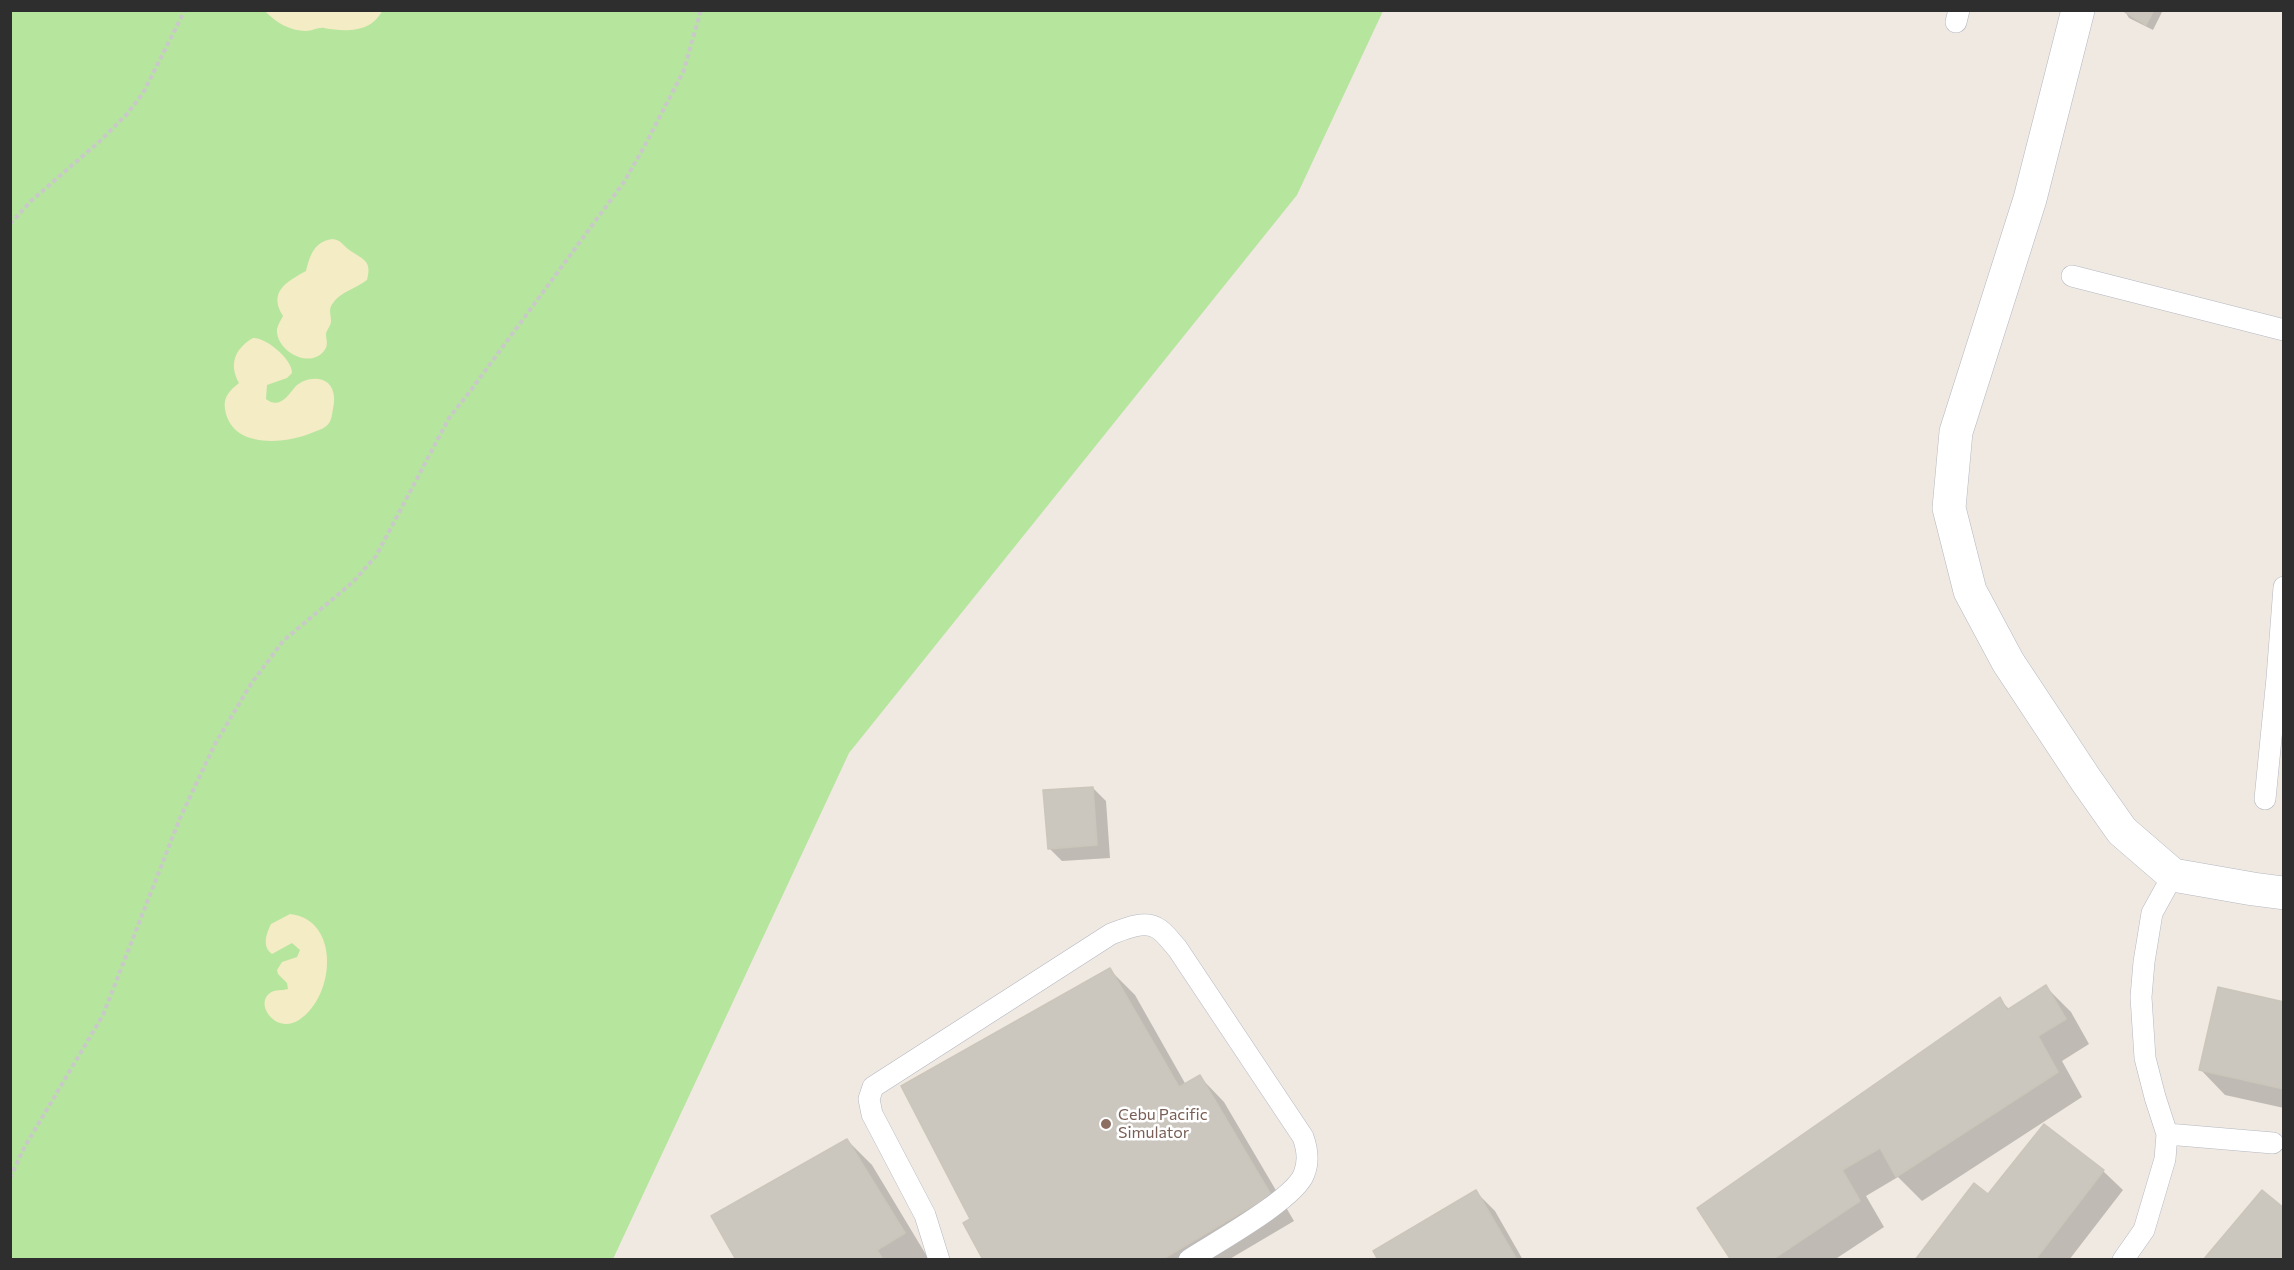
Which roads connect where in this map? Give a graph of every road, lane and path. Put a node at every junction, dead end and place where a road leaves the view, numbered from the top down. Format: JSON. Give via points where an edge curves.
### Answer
{"nodes":[{"id":1,"x":185,"y":10,"type":"edge"},
{"id":2,"x":701,"y":10,"type":"edge"},
{"id":3,"x":2078,"y":10,"type":"edge"},
{"id":4,"x":10,"y":224,"type":"edge"},
{"id":5,"x":2072,"y":276,"type":"dead end"},
{"id":6,"x":2283,"y":330,"type":"edge"},
{"id":7,"x":2283,"y":587,"type":"edge"},
{"id":8,"x":2265,"y":799,"type":"dead end"},
{"id":9,"x":2173,"y":875,"type":"junction"},
{"id":10,"x":2283,"y":893,"type":"edge"},
{"id":11,"x":2167,"y":1134,"type":"junction"},
{"id":12,"x":2273,"y":1143,"type":"dead end"},
{"id":13,"x":10,"y":1178,"type":"edge"},
{"id":14,"x":939,"y":1260,"type":"edge"},
{"id":15,"x":1189,"y":1260,"type":"edge"},
{"id":16,"x":2123,"y":1260,"type":"edge"}],
"edges":[{"from":1,"to":4,"type":"path","via":[[143,93],[126,114]]},
{"from":2,"to":13,"type":"path","via":[[684,70],[644,147],[602,213],[449,418],[376,556],[353,582],[283,641],[221,734],[180,818],[103,1015]]},
{"from":3,"to":9,"type":"street","via":[[2030,199],[1956,432],[1949,508],[1970,591],[2008,662],[2122,831]]},
{"from":5,"to":6,"type":"lane"},
{"from":7,"to":8,"type":"lane"},
{"from":9,"to":10,"type":"street"},
{"from":9,"to":11,"type":"lane","via":[[2152,913],[2141,997],[2145,1058]]},
{"from":11,"to":12,"type":"lane"},
{"from":11,"to":16,"type":"lane","via":[[2165,1159],[2144,1230]]},
{"from":14,"to":15,"type":"lane","via":[[925,1215],[872,1114],[868,1099],[873,1087],[1111,934],[1143,925],[1156,927],[1177,948],[1304,1137],[1307,1150],[1304,1174],[1289,1194]]}]}
